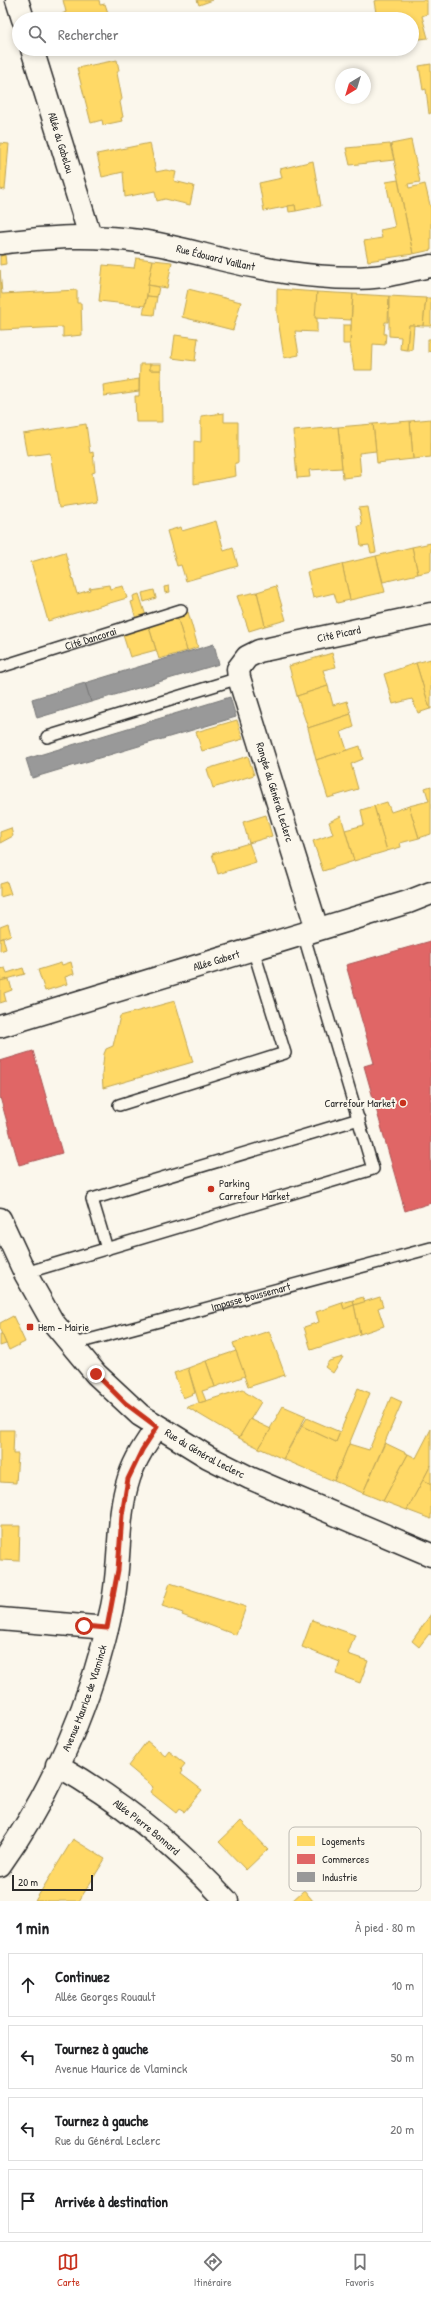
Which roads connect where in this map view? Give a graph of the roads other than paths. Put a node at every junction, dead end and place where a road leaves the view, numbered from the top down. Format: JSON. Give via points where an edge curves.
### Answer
{"nodes":[{"id":1,"x":17,"y":0,"type":"edge"},
{"id":2,"x":20,"y":12,"type":"edge"},
{"id":3,"x":34,"y":56,"type":"edge"},
{"id":4,"x":90,"y":236,"type":"junction"},
{"id":5,"x":0,"y":243,"type":"edge"},
{"id":6,"x":431,"y":266,"type":"edge"},
{"id":7,"x":181,"y":610,"type":"dead end"},
{"id":8,"x":431,"y":614,"type":"edge"},
{"id":9,"x":0,"y":667,"type":"edge"},
{"id":10,"x":239,"y":678,"type":"junction"},
{"id":11,"x":47,"y":737,"type":"dead end"},
{"id":12,"x":431,"y":893,"type":"edge"},
{"id":13,"x":310,"y":931,"type":"junction"},
{"id":14,"x":253,"y":949,"type":"junction"},
{"id":15,"x":0,"y":1026,"type":"edge"},
{"id":16,"x":119,"y":1106,"type":"dead end"},
{"id":17,"x":359,"y":1119,"type":"junction"},
{"id":18,"x":0,"y":1219,"type":"edge"},
{"id":19,"x":431,"y":1248,"type":"edge"},
{"id":20,"x":107,"y":1249,"type":"junction"},
{"id":21,"x":25,"y":1273,"type":"junction"},
{"id":22,"x":70,"y":1345,"type":"junction"},
{"id":23,"x":157,"y":1427,"type":"junction"},
{"id":24,"x":431,"y":1555,"type":"edge"},
{"id":25,"x":0,"y":1619,"type":"edge"},
{"id":26,"x":107,"y":1628,"type":"junction"},
{"id":27,"x":57,"y":1765,"type":"junction"},
{"id":28,"x":0,"y":1865,"type":"edge"},
{"id":29,"x":227,"y":1901,"type":"edge"}],
"edges":[{"from":1,"to":2,"type":"street"},
{"from":3,"to":4,"type":"street","name":"Allée du Gabelou"},
{"from":4,"to":5,"type":"street","name":"Rue Édouard Vaillant","via":[[62,236]]},
{"from":4,"to":6,"type":"street","name":"Rue Édouard Vaillant","via":[[150,243],[255,267],[300,274],[383,276]]},
{"from":7,"to":9,"type":"lane","name":"Cité Dancorai"},
{"from":8,"to":10,"type":"street","name":"Cité Picard","via":[[283,645],[247,657],[238,669]]},
{"from":10,"to":11,"type":"lane"},
{"from":10,"to":13,"type":"street","name":"Rangée du Général Leclerc"},
{"from":12,"to":13,"type":"street","name":"Allée Gabert"},
{"from":13,"to":14,"type":"street","name":"Allée Gabert"},
{"from":13,"to":17,"type":"lane"},
{"from":14,"to":15,"type":"street","name":"Allée Gabert"},
{"from":14,"to":16,"type":"lane","via":[[285,1053]]},
{"from":17,"to":20,"type":"lane","via":[[373,1168]]},
{"from":17,"to":20,"type":"lane","via":[[92,1199]]},
{"from":18,"to":21,"type":"street","name":"Rue du Général Leclerc"},
{"from":19,"to":22,"type":"lane","name":"Impasse Boussemart"},
{"from":20,"to":21,"type":"lane"},
{"from":21,"to":22,"type":"street","name":"Rue du Général Leclerc","via":[[52,1321]]},
{"from":22,"to":23,"type":"street","name":"Rue du Général Leclerc","via":[[109,1388]]},
{"from":23,"to":24,"type":"street","name":"Rue du Général Leclerc","via":[[250,1478]]},
{"from":23,"to":26,"type":"street","name":"Avenue Maurice de Vlaminck","via":[[128,1479],[122,1515],[118,1570]]},
{"from":25,"to":26,"type":"street"},
{"from":26,"to":27,"type":"street","name":"Avenue Maurice de Vlaminck","via":[[92,1679]]},
{"from":27,"to":28,"type":"street","name":"Avenue Maurice de Vlaminck"},
{"from":27,"to":29,"type":"street","name":"Allée Pierre Bonnard","via":[[137,1817],[194,1867]]}]}
